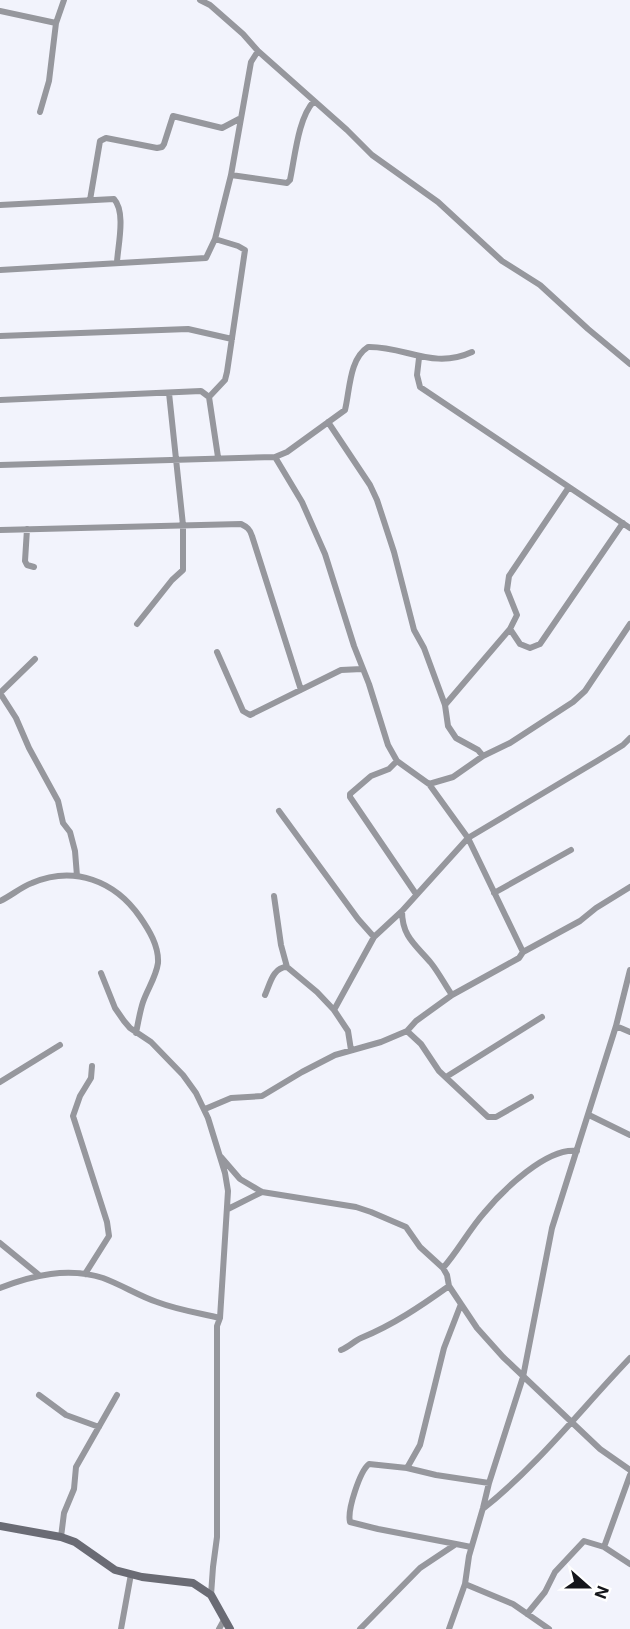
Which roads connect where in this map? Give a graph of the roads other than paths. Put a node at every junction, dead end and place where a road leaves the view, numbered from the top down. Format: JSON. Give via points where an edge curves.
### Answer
{"nodes":[{"id":1,"x":64,"y":0,"type":"edge"},
{"id":2,"x":200,"y":0,"type":"edge"},
{"id":3,"x":0,"y":11,"type":"edge"},
{"id":4,"x":56,"y":23,"type":"junction"},
{"id":5,"x":258,"y":51,"type":"junction"},
{"id":6,"x":314,"y":101,"type":"junction"},
{"id":7,"x":40,"y":112,"type":"dead end"},
{"id":8,"x":239,"y":118,"type":"junction"},
{"id":9,"x":231,"y":175,"type":"junction"},
{"id":10,"x":90,"y":200,"type":"junction"},
{"id":11,"x":0,"y":205,"type":"edge"},
{"id":12,"x":215,"y":239,"type":"junction"},
{"id":13,"x":117,"y":262,"type":"junction"},
{"id":14,"x":0,"y":270,"type":"edge"},
{"id":15,"x":0,"y":336,"type":"edge"},
{"id":16,"x":232,"y":339,"type":"junction"},
{"id":17,"x":472,"y":352,"type":"dead end"},
{"id":18,"x":419,"y":357,"type":"junction"},
{"id":19,"x":630,"y":364,"type":"edge"},
{"id":20,"x":169,"y":393,"type":"junction"},
{"id":21,"x":209,"y":396,"type":"junction"},
{"id":22,"x":0,"y":400,"type":"edge"},
{"id":23,"x":328,"y":422,"type":"junction"},
{"id":24,"x":218,"y":457,"type":"junction"},
{"id":25,"x":275,"y":457,"type":"junction"},
{"id":26,"x":176,"y":459,"type":"junction"},
{"id":27,"x":0,"y":465,"type":"edge"},
{"id":28,"x":569,"y":487,"type":"junction"},
{"id":29,"x":623,"y":524,"type":"junction"},
{"id":30,"x":183,"y":525,"type":"junction"},
{"id":31,"x":630,"y":528,"type":"edge"},
{"id":32,"x":27,"y":529,"type":"junction"},
{"id":33,"x":0,"y":530,"type":"edge"},
{"id":34,"x":33,"y":567,"type":"dead end"},
{"id":35,"x":137,"y":624,"type":"dead end"},
{"id":36,"x":630,"y":624,"type":"edge"},
{"id":37,"x":510,"y":629,"type":"junction"},
{"id":38,"x":217,"y":652,"type":"dead end"},
{"id":39,"x":35,"y":659,"type":"dead end"},
{"id":40,"x":362,"y":669,"type":"junction"},
{"id":41,"x":300,"y":690,"type":"junction"},
{"id":42,"x":0,"y":693,"type":"edge"},
{"id":43,"x":445,"y":705,"type":"junction"},
{"id":44,"x":630,"y":738,"type":"edge"},
{"id":45,"x":483,"y":756,"type":"junction"},
{"id":46,"x":397,"y":760,"type":"junction"},
{"id":47,"x":429,"y":784,"type":"junction"},
{"id":48,"x":279,"y":811,"type":"dead end"},
{"id":49,"x":468,"y":838,"type":"junction"},
{"id":50,"x":571,"y":850,"type":"dead end"},
{"id":51,"x":77,"y":876,"type":"junction"},
{"id":52,"x":630,"y":887,"type":"edge"},
{"id":53,"x":494,"y":893,"type":"junction"},
{"id":54,"x":416,"y":894,"type":"junction"},
{"id":55,"x":274,"y":896,"type":"dead end"},
{"id":56,"x":0,"y":901,"type":"edge"},
{"id":57,"x":402,"y":911,"type":"junction"},
{"id":58,"x":374,"y":937,"type":"junction"},
{"id":59,"x":522,"y":952,"type":"junction"},
{"id":60,"x":287,"y":967,"type":"junction"},
{"id":61,"x":630,"y":970,"type":"edge"},
{"id":62,"x":101,"y":973,"type":"dead end"},
{"id":63,"x":265,"y":995,"type":"dead end"},
{"id":64,"x":452,"y":995,"type":"junction"},
{"id":65,"x":334,"y":1010,"type":"junction"},
{"id":66,"x":542,"y":1017,"type":"dead end"},
{"id":67,"x":616,"y":1026,"type":"junction"},
{"id":68,"x":407,"y":1031,"type":"junction"},
{"id":69,"x":630,"y":1032,"type":"edge"},
{"id":70,"x":136,"y":1033,"type":"junction"},
{"id":71,"x":60,"y":1045,"type":"dead end"},
{"id":72,"x":351,"y":1050,"type":"junction"},
{"id":73,"x":92,"y":1066,"type":"dead end"},
{"id":74,"x":446,"y":1077,"type":"junction"},
{"id":75,"x":0,"y":1082,"type":"edge"},
{"id":76,"x":531,"y":1097,"type":"dead end"},
{"id":77,"x":205,"y":1109,"type":"junction"},
{"id":78,"x":589,"y":1115,"type":"junction"},
{"id":79,"x":630,"y":1135,"type":"edge"},
{"id":80,"x":577,"y":1151,"type":"junction"},
{"id":81,"x":219,"y":1155,"type":"junction"},
{"id":82,"x":261,"y":1192,"type":"junction"},
{"id":83,"x":228,"y":1209,"type":"junction"},
{"id":84,"x":0,"y":1243,"type":"edge"},
{"id":85,"x":443,"y":1268,"type":"junction"},
{"id":86,"x":85,"y":1274,"type":"junction"},
{"id":87,"x":39,"y":1275,"type":"junction"},
{"id":88,"x":449,"y":1286,"type":"junction"},
{"id":89,"x":0,"y":1288,"type":"edge"},
{"id":90,"x":461,"y":1304,"type":"junction"},
{"id":91,"x":220,"y":1318,"type":"junction"},
{"id":92,"x":342,"y":1350,"type":"dead end"},
{"id":93,"x":630,"y":1358,"type":"edge"},
{"id":94,"x":523,"y":1377,"type":"junction"},
{"id":95,"x":39,"y":1395,"type":"dead end"},
{"id":96,"x":117,"y":1395,"type":"dead end"},
{"id":97,"x":572,"y":1422,"type":"junction"},
{"id":98,"x":99,"y":1427,"type":"junction"},
{"id":99,"x":407,"y":1468,"type":"junction"},
{"id":100,"x":630,"y":1470,"type":"edge"},
{"id":101,"x":630,"y":1475,"type":"edge"},
{"id":102,"x":489,"y":1483,"type":"junction"},
{"id":103,"x":483,"y":1508,"type":"junction"},
{"id":104,"x":0,"y":1526,"type":"edge"},
{"id":105,"x":61,"y":1537,"type":"junction"},
{"id":106,"x":456,"y":1544,"type":"junction"},
{"id":107,"x":471,"y":1547,"type":"junction"},
{"id":108,"x":604,"y":1547,"type":"junction"},
{"id":109,"x":630,"y":1564,"type":"edge"},
{"id":110,"x":131,"y":1574,"type":"junction"},
{"id":111,"x":465,"y":1584,"type":"junction"},
{"id":112,"x":211,"y":1595,"type":"junction"},
{"id":113,"x":527,"y":1614,"type":"junction"},
{"id":114,"x":224,"y":1620,"type":"junction"},
{"id":115,"x":121,"y":1629,"type":"edge"},
{"id":116,"x":219,"y":1629,"type":"edge"},
{"id":117,"x":230,"y":1629,"type":"edge"},
{"id":118,"x":360,"y":1629,"type":"edge"},
{"id":119,"x":449,"y":1629,"type":"edge"},
{"id":120,"x":549,"y":1629,"type":"edge"}],
"edges":[{"from":1,"to":4,"type":"street"},
{"from":2,"to":5,"type":"street"},
{"from":3,"to":4,"type":"street"},
{"from":4,"to":7,"type":"street","via":[[49,81]]},
{"from":5,"to":6,"type":"street"},
{"from":5,"to":8,"type":"street","via":[[250,62]]},
{"from":6,"to":9,"type":"street","via":[[302,126],[287,183]]},
{"from":6,"to":19,"type":"street","via":[[372,155],[415,183],[502,261],[540,285]]},
{"from":8,"to":9,"type":"street"},
{"from":8,"to":10,"type":"street","via":[[222,128],[173,116],[162,147],[105,138],[100,141]]},
{"from":9,"to":12,"type":"street"},
{"from":10,"to":11,"type":"street"},
{"from":10,"to":13,"type":"street","via":[[114,199],[119,204]]},
{"from":12,"to":13,"type":"street","via":[[206,258]]},
{"from":12,"to":16,"type":"street","via":[[245,250]]},
{"from":13,"to":14,"type":"street"},
{"from":15,"to":16,"type":"street","via":[[188,329]]},
{"from":16,"to":21,"type":"street","via":[[225,380]]},
{"from":17,"to":18,"type":"street","via":[[460,357]]},
{"from":18,"to":23,"type":"street","via":[[376,347],[363,350],[352,373],[345,410]]},
{"from":18,"to":28,"type":"street","via":[[420,387]]},
{"from":20,"to":21,"type":"street","via":[[201,391]]},
{"from":20,"to":22,"type":"street"},
{"from":20,"to":26,"type":"street"},
{"from":21,"to":24,"type":"street"},
{"from":23,"to":25,"type":"street"},
{"from":23,"to":43,"type":"street","via":[[377,500],[414,630]]},
{"from":24,"to":25,"type":"street"},
{"from":24,"to":26,"type":"street"},
{"from":25,"to":40,"type":"street","via":[[302,502],[325,554]]},
{"from":26,"to":27,"type":"street"},
{"from":26,"to":30,"type":"street"},
{"from":28,"to":29,"type":"street"},
{"from":28,"to":37,"type":"street","via":[[509,576],[507,590],[517,615]]},
{"from":29,"to":31,"type":"street"},
{"from":29,"to":37,"type":"street","via":[[540,644],[530,648],[520,644]]},
{"from":30,"to":32,"type":"street"},
{"from":30,"to":35,"type":"street","via":[[183,570]]},
{"from":30,"to":41,"type":"street","via":[[241,524],[250,529]]},
{"from":32,"to":33,"type":"street"},
{"from":32,"to":34,"type":"street","via":[[25,561]]},
{"from":36,"to":45,"type":"street","via":[[585,691],[573,702]]},
{"from":37,"to":43,"type":"street"},
{"from":38,"to":41,"type":"street","via":[[247,714],[254,715]]},
{"from":39,"to":42,"type":"street"},
{"from":40,"to":41,"type":"street","via":[[340,670]]},
{"from":40,"to":46,"type":"street","via":[[388,745]]},
{"from":42,"to":51,"type":"street","via":[[58,801],[75,851]]},
{"from":43,"to":45,"type":"street","via":[[451,733]]},
{"from":44,"to":49,"type":"street"},
{"from":45,"to":47,"type":"street","via":[[453,777]]},
{"from":46,"to":47,"type":"street"},
{"from":46,"to":54,"type":"street","via":[[371,776],[350,797]]},
{"from":47,"to":49,"type":"street"},
{"from":48,"to":58,"type":"street"},
{"from":49,"to":53,"type":"street"},
{"from":49,"to":54,"type":"street"},
{"from":50,"to":53,"type":"street"},
{"from":51,"to":56,"type":"street","via":[[31,883]]},
{"from":51,"to":70,"type":"street","via":[[117,890],[132,905],[155,945],[158,962]]},
{"from":52,"to":59,"type":"street","via":[[580,921]]},
{"from":53,"to":59,"type":"street"},
{"from":54,"to":57,"type":"street"},
{"from":55,"to":60,"type":"street"},
{"from":57,"to":58,"type":"street"},
{"from":57,"to":64,"type":"street","via":[[402,922],[412,945]]},
{"from":58,"to":65,"type":"street"},
{"from":59,"to":64,"type":"street","via":[[519,958]]},
{"from":60,"to":63,"type":"street","via":[[276,971]]},
{"from":60,"to":65,"type":"street"},
{"from":61,"to":67,"type":"street"},
{"from":62,"to":70,"type":"street","via":[[115,1008]]},
{"from":64,"to":68,"type":"street"},
{"from":65,"to":72,"type":"street","via":[[348,1031]]},
{"from":66,"to":74,"type":"street"},
{"from":67,"to":69,"type":"street"},
{"from":67,"to":78,"type":"street"},
{"from":68,"to":72,"type":"street"},
{"from":68,"to":74,"type":"street"},
{"from":70,"to":77,"type":"street","via":[[151,1042],[183,1075]]},
{"from":71,"to":75,"type":"street"},
{"from":72,"to":77,"type":"street","via":[[316,1064],[262,1096],[231,1098]]},
{"from":73,"to":86,"type":"street","via":[[91,1078],[73,1116],[109,1236]]},
{"from":74,"to":76,"type":"street","via":[[491,1119]]},
{"from":77,"to":81,"type":"street"},
{"from":78,"to":79,"type":"street"},
{"from":78,"to":80,"type":"street"},
{"from":80,"to":85,"type":"street","via":[[567,1149],[520,1177],[484,1212]]},
{"from":80,"to":94,"type":"street","via":[[552,1228]]},
{"from":81,"to":82,"type":"street","via":[[240,1179]]},
{"from":81,"to":83,"type":"street"},
{"from":82,"to":83,"type":"street"},
{"from":82,"to":85,"type":"street","via":[[339,1203],[402,1224]]},
{"from":83,"to":91,"type":"street"},
{"from":84,"to":87,"type":"street"},
{"from":85,"to":88,"type":"street"},
{"from":86,"to":87,"type":"street"},
{"from":86,"to":91,"type":"street","via":[[159,1303]]},
{"from":87,"to":89,"type":"street"},
{"from":88,"to":90,"type":"street"},
{"from":88,"to":92,"type":"street","via":[[397,1321]]},
{"from":90,"to":94,"type":"street","via":[[477,1328]]},
{"from":90,"to":99,"type":"street","via":[[444,1348],[420,1445]]},
{"from":91,"to":112,"type":"street","via":[[216,1395],[218,1537]]},
{"from":93,"to":97,"type":"street"},
{"from":94,"to":97,"type":"street"},
{"from":94,"to":102,"type":"street"},
{"from":95,"to":98,"type":"street","via":[[66,1415]]},
{"from":96,"to":98,"type":"street"},
{"from":97,"to":100,"type":"street"},
{"from":97,"to":103,"type":"street"},
{"from":98,"to":105,"type":"street","via":[[76,1467]]},
{"from":99,"to":102,"type":"street"},
{"from":99,"to":106,"type":"street","via":[[369,1464],[351,1507],[350,1522]]},
{"from":101,"to":108,"type":"street"},
{"from":102,"to":103,"type":"street"},
{"from":103,"to":107,"type":"street"},
{"from":104,"to":105,"type":"street"},
{"from":105,"to":110,"type":"street","via":[[75,1542],[115,1570]]},
{"from":106,"to":107,"type":"street"},
{"from":106,"to":118,"type":"street","via":[[420,1568]]},
{"from":107,"to":111,"type":"street"},
{"from":108,"to":109,"type":"street"},
{"from":108,"to":113,"type":"street","via":[[584,1541],[555,1572]]},
{"from":110,"to":112,"type":"street","via":[[193,1583]]},
{"from":110,"to":115,"type":"street"},
{"from":111,"to":113,"type":"street"},
{"from":111,"to":119,"type":"street"},
{"from":112,"to":114,"type":"street"},
{"from":113,"to":120,"type":"street"},
{"from":114,"to":116,"type":"street"},
{"from":114,"to":117,"type":"street"}]}
